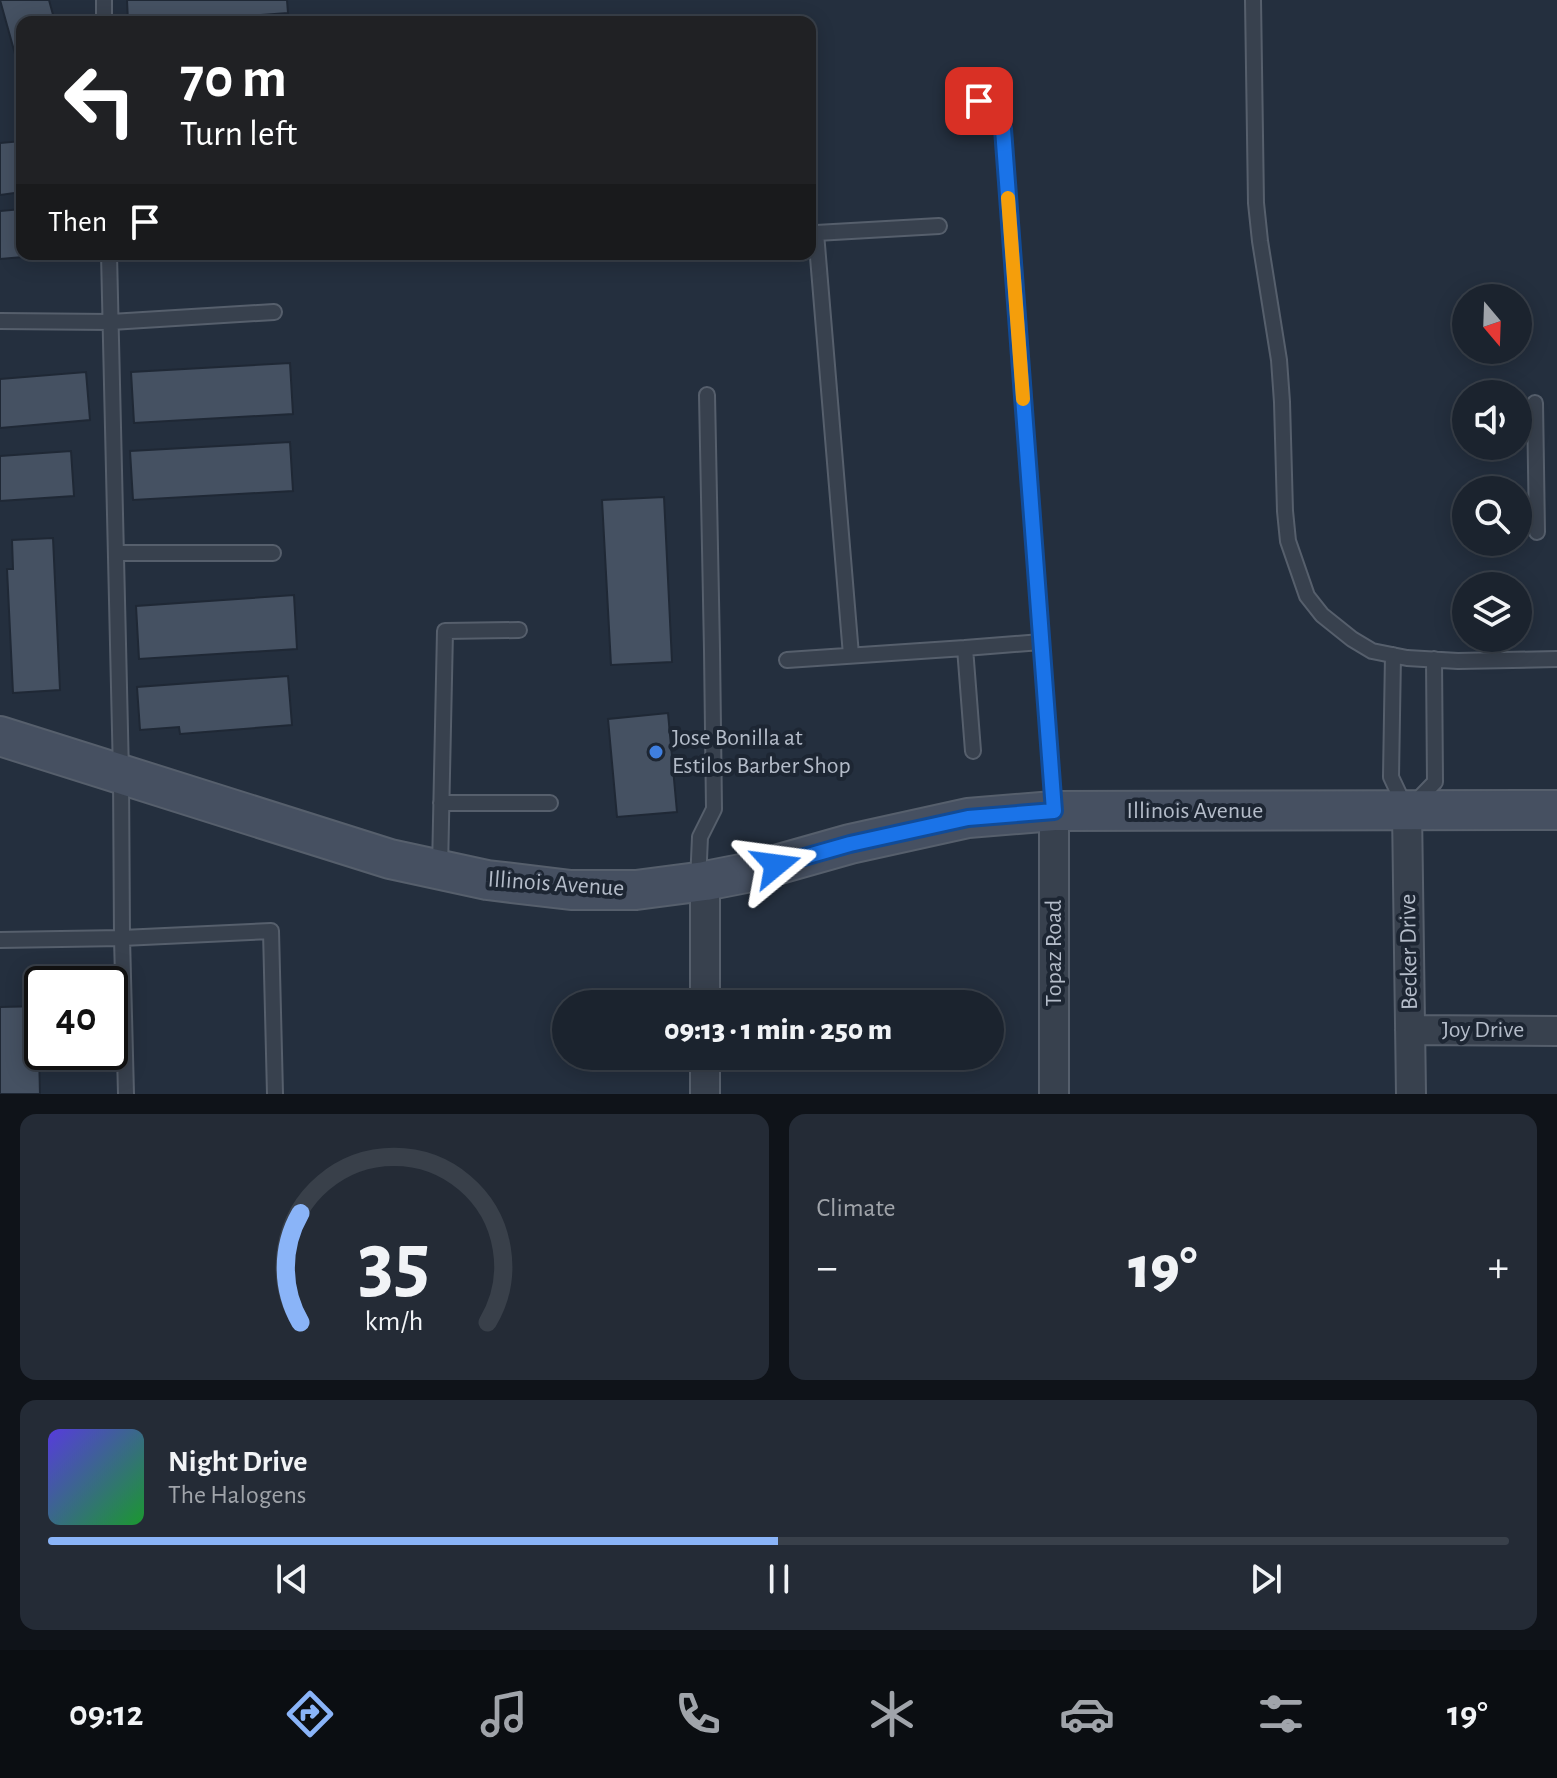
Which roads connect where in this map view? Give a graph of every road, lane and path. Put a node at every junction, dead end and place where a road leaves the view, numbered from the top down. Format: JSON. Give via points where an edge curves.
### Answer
{"nodes":[{"id":1,"x":1253,"y":0,"type":"edge"},
{"id":2,"x":979,"y":101,"type":"dead end"},
{"id":3,"x":939,"y":226,"type":"dead end"},
{"id":4,"x":816,"y":233,"type":"edge"},
{"id":5,"x":109,"y":260,"type":"edge"},
{"id":6,"x":815,"y":260,"type":"edge"},
{"id":7,"x":274,"y":312,"type":"dead end"},
{"id":8,"x":0,"y":321,"type":"edge"},
{"id":9,"x":111,"y":322,"type":"junction"},
{"id":10,"x":707,"y":395,"type":"dead end"},
{"id":11,"x":1535,"y":403,"type":"dead end"},
{"id":12,"x":1537,"y":532,"type":"dead end"},
{"id":13,"x":116,"y":553,"type":"junction"},
{"id":14,"x":273,"y":553,"type":"dead end"},
{"id":15,"x":519,"y":630,"type":"dead end"},
{"id":16,"x":1041,"y":642,"type":"junction"},
{"id":17,"x":965,"y":648,"type":"junction"},
{"id":18,"x":851,"y":655,"type":"junction"},
{"id":19,"x":1393,"y":655,"type":"junction"},
{"id":20,"x":1434,"y":659,"type":"junction"},
{"id":21,"x":1557,"y":659,"type":"edge"},
{"id":22,"x":787,"y":660,"type":"dead end"},
{"id":23,"x":0,"y":736,"type":"edge"},
{"id":24,"x":973,"y":751,"type":"dead end"},
{"id":25,"x":121,"y":774,"type":"junction"},
{"id":26,"x":441,"y":803,"type":"junction"},
{"id":27,"x":550,"y":803,"type":"dead end"},
{"id":28,"x":1557,"y":810,"type":"edge"},
{"id":29,"x":1054,"y":811,"type":"junction"},
{"id":30,"x":1407,"y":811,"type":"junction"},
{"id":31,"x":440,"y":870,"type":"junction"},
{"id":32,"x":701,"y":881,"type":"junction"},
{"id":33,"x":122,"y":938,"type":"junction"},
{"id":34,"x":0,"y":940,"type":"edge"},
{"id":35,"x":705,"y":990,"type":"edge"},
{"id":36,"x":1410,"y":1030,"type":"junction"},
{"id":37,"x":1557,"y":1031,"type":"edge"},
{"id":38,"x":705,"y":1070,"type":"edge"},
{"id":39,"x":126,"y":1094,"type":"edge"},
{"id":40,"x":275,"y":1094,"type":"edge"},
{"id":41,"x":705,"y":1094,"type":"edge"},
{"id":42,"x":1054,"y":1094,"type":"edge"},
{"id":43,"x":1411,"y":1094,"type":"edge"}],
"edges":[{"from":1,"to":19,"type":"lane","via":[[1256,203],[1279,360],[1288,541],[1307,596],[1322,615],[1372,651]]},
{"from":2,"to":16,"type":"lane","via":[[1003,129]]},
{"from":3,"to":4,"type":"lane"},
{"from":5,"to":9,"type":"lane"},
{"from":6,"to":18,"type":"lane"},
{"from":7,"to":9,"type":"lane"},
{"from":8,"to":9,"type":"lane"},
{"from":9,"to":13,"type":"lane"},
{"from":10,"to":32,"type":"lane","via":[[714,809],[700,837]]},
{"from":11,"to":12,"type":"lane"},
{"from":13,"to":14,"type":"lane"},
{"from":13,"to":25,"type":"lane"},
{"from":15,"to":26,"type":"lane","via":[[445,631]]},
{"from":16,"to":17,"type":"lane"},
{"from":16,"to":29,"type":"lane"},
{"from":17,"to":18,"type":"lane"},
{"from":17,"to":24,"type":"lane"},
{"from":18,"to":22,"type":"lane"},
{"from":19,"to":20,"type":"lane"},
{"from":19,"to":30,"type":"lane","via":[[1391,777]]},
{"from":20,"to":21,"type":"lane"},
{"from":20,"to":30,"type":"lane","via":[[1435,782]]},
{"from":23,"to":25,"type":"street","name":"Illinois Avenue"},
{"from":25,"to":31,"type":"street","name":"Illinois Avenue"},
{"from":25,"to":33,"type":"lane"},
{"from":26,"to":27,"type":"lane"},
{"from":26,"to":31,"type":"lane"},
{"from":28,"to":30,"type":"street","name":"Illinois Avenue"},
{"from":29,"to":30,"type":"street","name":"Illinois Avenue"},
{"from":29,"to":32,"type":"street","name":"Illinois Avenue","via":[[968,818]]},
{"from":29,"to":42,"type":"street","name":"Topaz Road"},
{"from":30,"to":36,"type":"street","name":"Becker Drive"},
{"from":31,"to":32,"type":"street","name":"Illinois Avenue","via":[[571,890],[636,890]]},
{"from":32,"to":35,"type":"street"},
{"from":33,"to":34,"type":"lane"},
{"from":33,"to":39,"type":"lane"},
{"from":33,"to":40,"type":"lane","via":[[271,931]]},
{"from":36,"to":37,"type":"street","name":"Joy Drive"},
{"from":36,"to":43,"type":"street","name":"Becker Drive"},
{"from":38,"to":41,"type":"street"}]}
